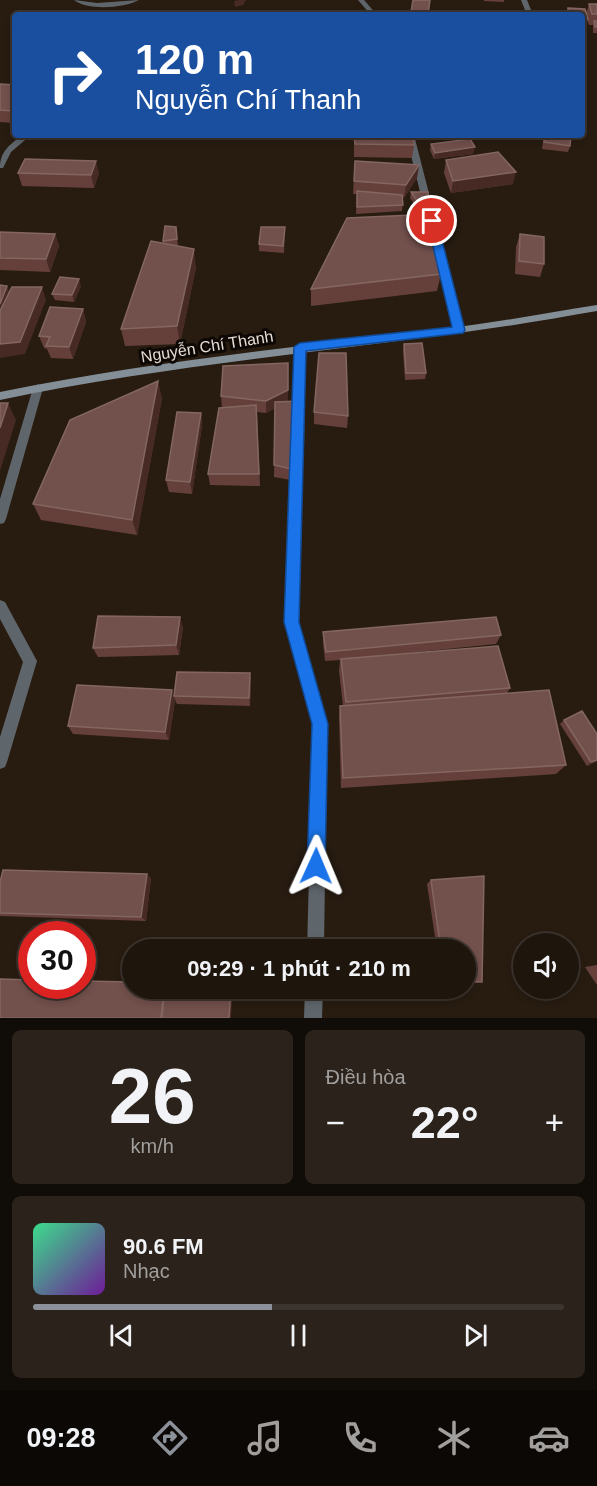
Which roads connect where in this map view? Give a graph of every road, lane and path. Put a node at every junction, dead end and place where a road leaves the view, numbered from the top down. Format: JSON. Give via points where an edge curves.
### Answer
{"nodes":[{"id":1,"x":77,"y":0,"type":"edge"},
{"id":2,"x":136,"y":0,"type":"edge"},
{"id":3,"x":361,"y":0,"type":"edge"},
{"id":4,"x":97,"y":5,"type":"junction"},
{"id":5,"x":94,"y":12,"type":"edge"},
{"id":6,"x":371,"y":12,"type":"edge"},
{"id":7,"x":23,"y":138,"type":"edge"},
{"id":8,"x":411,"y":138,"type":"edge"},
{"id":9,"x":0,"y":166,"type":"edge"},
{"id":10,"x":597,"y":308,"type":"edge"},
{"id":11,"x":459,"y":330,"type":"junction"},
{"id":12,"x":300,"y":347,"type":"junction"},
{"id":13,"x":38,"y":388,"type":"junction"},
{"id":14,"x":0,"y":396,"type":"edge"},
{"id":15,"x":0,"y":519,"type":"edge"},
{"id":16,"x":0,"y":606,"type":"edge"},
{"id":17,"x":0,"y":762,"type":"edge"},
{"id":18,"x":315,"y":939,"type":"edge"},
{"id":19,"x":314,"y":999,"type":"edge"},
{"id":20,"x":313,"y":1018,"type":"edge"}],
"edges":[{"from":1,"to":4,"type":"street"},
{"from":2,"to":4,"type":"street"},
{"from":3,"to":6,"type":"street"},
{"from":4,"to":5,"type":"street"},
{"from":7,"to":9,"type":"street","via":[[8,151]]},
{"from":8,"to":11,"type":"street"},
{"from":10,"to":11,"type":"main road","name":"Nguyễn Chí Thanh"},
{"from":11,"to":12,"type":"main road","name":"Nguyễn Chí Thanh"},
{"from":12,"to":13,"type":"main road","name":"Nguyễn Chí Thanh"},
{"from":12,"to":18,"type":"street","via":[[292,622],[320,724]]},
{"from":13,"to":14,"type":"main road","name":"Nguyễn Chí Thanh"},
{"from":13,"to":15,"type":"street"},
{"from":16,"to":17,"type":"street","via":[[30,661]]},
{"from":19,"to":20,"type":"street"}]}
